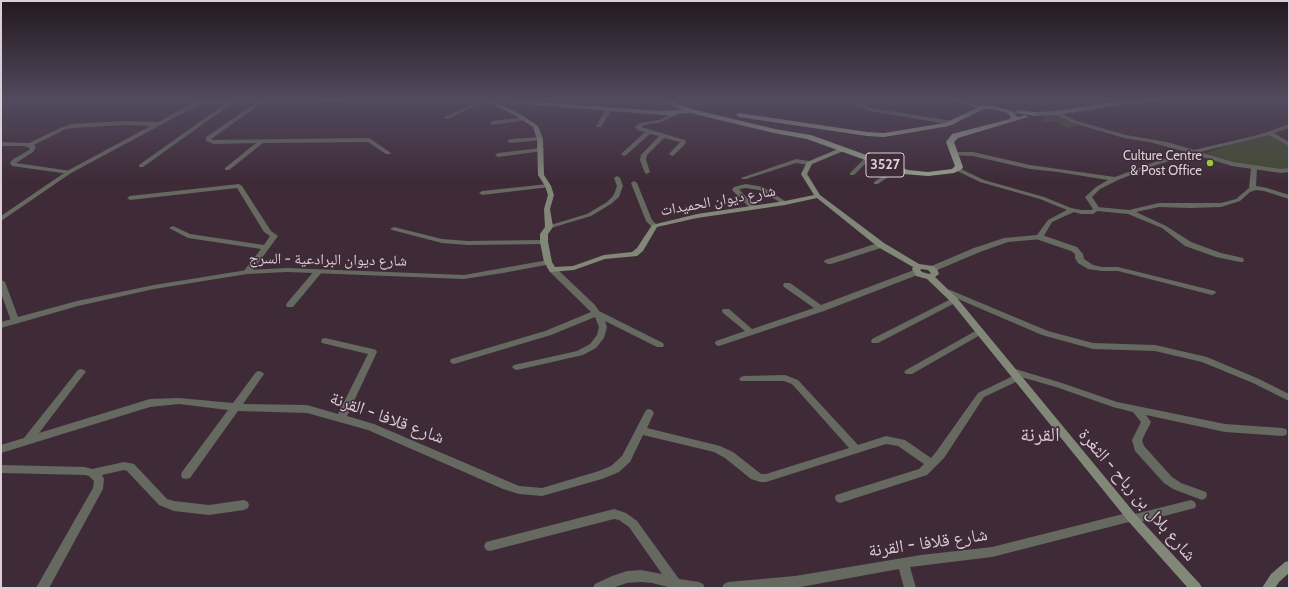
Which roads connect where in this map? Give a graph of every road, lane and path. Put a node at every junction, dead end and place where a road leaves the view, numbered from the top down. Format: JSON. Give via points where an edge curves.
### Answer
{"nodes":[{"id":1,"x":67,"y":127,"type":"edge"},
{"id":2,"x":151,"y":127,"type":"edge"},
{"id":3,"x":195,"y":127,"type":"edge"},
{"id":4,"x":224,"y":127,"type":"edge"},
{"id":5,"x":536,"y":127,"type":"edge"},
{"id":6,"x":638,"y":127,"type":"edge"},
{"id":7,"x":761,"y":127,"type":"edge"},
{"id":8,"x":816,"y":127,"type":"edge"},
{"id":9,"x":931,"y":127,"type":"edge"},
{"id":10,"x":956,"y":127,"type":"edge"},
{"id":11,"x":981,"y":127,"type":"edge"},
{"id":12,"x":1094,"y":127,"type":"edge"},
{"id":13,"x":1285,"y":127,"type":"edge"},
{"id":14,"x":975,"y":129,"type":"junction"},
{"id":15,"x":649,"y":132,"type":"junction"},
{"id":16,"x":1269,"y":133,"type":"junction"},
{"id":17,"x":662,"y":136,"type":"junction"},
{"id":18,"x":540,"y":139,"type":"junction"},
{"id":19,"x":510,"y":141,"type":"dead end"},
{"id":20,"x":261,"y":142,"type":"junction"},
{"id":21,"x":1,"y":144,"type":"edge"},
{"id":22,"x":30,"y":144,"type":"junction"},
{"id":23,"x":830,"y":144,"type":"junction"},
{"id":24,"x":1289,"y":144,"type":"edge"},
{"id":25,"x":541,"y":150,"type":"junction"},
{"id":26,"x":834,"y":152,"type":"junction"},
{"id":27,"x":954,"y":152,"type":"junction"},
{"id":28,"x":1194,"y":152,"type":"junction"},
{"id":29,"x":388,"y":153,"type":"dead end"},
{"id":30,"x":855,"y":153,"type":"junction"},
{"id":31,"x":624,"y":154,"type":"dead end"},
{"id":32,"x":672,"y":154,"type":"dead end"},
{"id":33,"x":498,"y":155,"type":"dead end"},
{"id":34,"x":868,"y":158,"type":"junction"},
{"id":35,"x":809,"y":163,"type":"junction"},
{"id":36,"x":141,"y":166,"type":"dead end"},
{"id":37,"x":1254,"y":168,"type":"junction"},
{"id":38,"x":228,"y":169,"type":"dead end"},
{"id":39,"x":896,"y":169,"type":"junction"},
{"id":40,"x":957,"y":169,"type":"junction"},
{"id":41,"x":1289,"y":170,"type":"edge"},
{"id":42,"x":69,"y":172,"type":"junction"},
{"id":43,"x":647,"y":172,"type":"dead end"},
{"id":44,"x":852,"y":174,"type":"dead end"},
{"id":45,"x":617,"y":178,"type":"dead end"},
{"id":46,"x":744,"y":178,"type":"dead end"},
{"id":47,"x":1116,"y":179,"type":"junction"},
{"id":48,"x":634,"y":183,"type":"dead end"},
{"id":49,"x":876,"y":183,"type":"dead end"},
{"id":50,"x":548,"y":186,"type":"junction"},
{"id":51,"x":1252,"y":189,"type":"junction"},
{"id":52,"x":482,"y":193,"type":"dead end"},
{"id":53,"x":818,"y":196,"type":"junction"},
{"id":54,"x":1289,"y":197,"type":"edge"},
{"id":55,"x":130,"y":198,"type":"dead end"},
{"id":56,"x":785,"y":203,"type":"junction"},
{"id":57,"x":753,"y":208,"type":"junction"},
{"id":58,"x":1097,"y":209,"type":"junction"},
{"id":59,"x":1073,"y":210,"type":"junction"},
{"id":60,"x":1128,"y":212,"type":"junction"},
{"id":61,"x":1,"y":219,"type":"edge"},
{"id":62,"x":654,"y":226,"type":"junction"},
{"id":63,"x":549,"y":227,"type":"junction"},
{"id":64,"x":173,"y":228,"type":"dead end"},
{"id":65,"x":394,"y":229,"type":"dead end"},
{"id":66,"x":1039,"y":236,"type":"junction"},
{"id":67,"x":544,"y":242,"type":"junction"},
{"id":68,"x":881,"y":245,"type":"junction"},
{"id":69,"x":265,"y":247,"type":"junction"},
{"id":70,"x":1240,"y":260,"type":"dead end"},
{"id":71,"x":828,"y":262,"type":"dead end"},
{"id":72,"x":551,"y":266,"type":"junction"},
{"id":73,"x":917,"y":269,"type":"junction"},
{"id":74,"x":247,"y":272,"type":"junction"},
{"id":75,"x":318,"y":272,"type":"junction"},
{"id":76,"x":931,"y":273,"type":"junction"},
{"id":77,"x":1,"y":282,"type":"edge"},
{"id":78,"x":787,"y":285,"type":"dead end"},
{"id":79,"x":1212,"y":293,"type":"dead end"},
{"id":80,"x":951,"y":296,"type":"junction"},
{"id":81,"x":290,"y":305,"type":"dead end"},
{"id":82,"x":821,"y":309,"type":"junction"},
{"id":83,"x":726,"y":311,"type":"dead end"},
{"id":84,"x":596,"y":313,"type":"junction"},
{"id":85,"x":15,"y":321,"type":"junction"},
{"id":86,"x":1,"y":325,"type":"edge"},
{"id":87,"x":751,"y":332,"type":"junction"},
{"id":88,"x":979,"y":332,"type":"junction"},
{"id":89,"x":325,"y":341,"type":"dead end"},
{"id":90,"x":875,"y":341,"type":"dead end"},
{"id":91,"x":719,"y":343,"type":"dead end"},
{"id":92,"x":660,"y":345,"type":"dead end"},
{"id":93,"x":454,"y":361,"type":"dead end"},
{"id":94,"x":517,"y":367,"type":"dead end"},
{"id":95,"x":80,"y":372,"type":"dead end"},
{"id":96,"x":909,"y":372,"type":"dead end"},
{"id":97,"x":259,"y":374,"type":"dead end"},
{"id":98,"x":1014,"y":374,"type":"junction"},
{"id":99,"x":744,"y":379,"type":"dead end"},
{"id":100,"x":1289,"y":398,"type":"edge"},
{"id":101,"x":234,"y":407,"type":"junction"},
{"id":102,"x":1136,"y":409,"type":"junction"},
{"id":103,"x":649,"y":413,"type":"dead end"},
{"id":104,"x":341,"y":418,"type":"junction"},
{"id":105,"x":640,"y":430,"type":"junction"},
{"id":106,"x":1282,"y":432,"type":"dead end"},
{"id":107,"x":28,"y":440,"type":"junction"},
{"id":108,"x":1,"y":449,"type":"edge"},
{"id":109,"x":856,"y":449,"type":"junction"},
{"id":110,"x":932,"y":464,"type":"junction"},
{"id":111,"x":1,"y":469,"type":"edge"},
{"id":112,"x":92,"y":473,"type":"junction"},
{"id":113,"x":186,"y":475,"type":"dead end"},
{"id":114,"x":1202,"y":495,"type":"dead end"},
{"id":115,"x":840,"y":498,"type":"dead end"},
{"id":116,"x":244,"y":505,"type":"dead end"},
{"id":117,"x":1192,"y":505,"type":"dead end"},
{"id":118,"x":1132,"y":518,"type":"junction"},
{"id":119,"x":490,"y":546,"type":"dead end"},
{"id":120,"x":903,"y":564,"type":"junction"},
{"id":121,"x":1289,"y":566,"type":"edge"},
{"id":122,"x":676,"y":584,"type":"junction"},
{"id":123,"x":42,"y":588,"type":"edge"},
{"id":124,"x":599,"y":588,"type":"edge"},
{"id":125,"x":699,"y":588,"type":"edge"},
{"id":126,"x":728,"y":588,"type":"edge"},
{"id":127,"x":910,"y":588,"type":"edge"},
{"id":128,"x":1196,"y":588,"type":"edge"},
{"id":129,"x":1268,"y":588,"type":"edge"}],
"edges":[{"from":1,"to":22,"type":"street"},
{"from":2,"to":42,"type":"street"},
{"from":3,"to":36,"type":"street"},
{"from":4,"to":20,"type":"street","via":[[208,139],[212,142]]},
{"from":5,"to":18,"type":"main road"},
{"from":6,"to":15,"type":"street"},
{"from":7,"to":23,"type":"main road","number":"3527"},
{"from":8,"to":9,"type":"main road","number":"3527","via":[[884,135]]},
{"from":10,"to":14,"type":"main road"},
{"from":11,"to":14,"type":"main road"},
{"from":12,"to":28,"type":"street"},
{"from":13,"to":16,"type":"street"},
{"from":14,"to":27,"type":"main road","via":[[955,136],[950,142]]},
{"from":15,"to":17,"type":"street"},
{"from":15,"to":31,"type":"street"},
{"from":16,"to":24,"type":"street"},
{"from":16,"to":28,"type":"street"},
{"from":17,"to":32,"type":"street","via":[[683,142]]},
{"from":17,"to":43,"type":"street","via":[[644,154]]},
{"from":18,"to":19,"type":"street"},
{"from":18,"to":25,"type":"main road"},
{"from":20,"to":29,"type":"street","via":[[369,140]]},
{"from":20,"to":38,"type":"street"},
{"from":21,"to":22,"type":"street"},
{"from":22,"to":42,"type":"street","via":[[34,147],[33,150],[13,164]]},
{"from":23,"to":26,"type":"main road"},
{"from":23,"to":30,"type":"main road","number":"3527"},
{"from":25,"to":33,"type":"street"},
{"from":25,"to":50,"type":"main road","via":[[541,175]]},
{"from":26,"to":30,"type":"main road","via":[[840,150]]},
{"from":26,"to":35,"type":"main road"},
{"from":27,"to":40,"type":"main road","via":[[958,161]]},
{"from":27,"to":47,"type":"street","via":[[1030,167]]},
{"from":28,"to":37,"type":"street"},
{"from":28,"to":47,"type":"street"},
{"from":30,"to":34,"type":"main road","number":"3527"},
{"from":34,"to":39,"type":"main road","number":"3527"},
{"from":34,"to":44,"type":"street"},
{"from":35,"to":46,"type":"street","via":[[797,161]]},
{"from":35,"to":53,"type":"main road","via":[[804,174]]},
{"from":37,"to":41,"type":"street"},
{"from":37,"to":51,"type":"street"},
{"from":39,"to":40,"type":"main road","number":"3527","via":[[928,174]]},
{"from":39,"to":49,"type":"street"},
{"from":40,"to":59,"type":"street","via":[[982,181],[1042,198]]},
{"from":42,"to":61,"type":"street"},
{"from":45,"to":63,"type":"street","via":[[620,186],[616,197],[609,203],[589,215]]},
{"from":47,"to":58,"type":"street","via":[[1088,196]]},
{"from":48,"to":62,"type":"street","via":[[649,220]]},
{"from":50,"to":52,"type":"street"},
{"from":50,"to":63,"type":"main road","via":[[551,195],[547,208]]},
{"from":51,"to":54,"type":"street","via":[[1265,189]]},
{"from":51,"to":60,"type":"street","via":[[1238,200],[1225,204],[1159,205]]},
{"from":53,"to":56,"type":"main road","name":"شارع ديوان الحميدات"},
{"from":53,"to":68,"type":"main road"},
{"from":55,"to":69,"type":"street","via":[[239,186],[268,232],[274,236]]},
{"from":56,"to":57,"type":"main road","name":"شارع ديوان الحميدات"},
{"from":56,"to":57,"type":"street","via":[[761,188],[736,188],[735,190]]},
{"from":57,"to":62,"type":"main road","name":"شارع ديوان الحميدات","via":[[697,216]]},
{"from":58,"to":59,"type":"street","via":[[1093,212]]},
{"from":58,"to":60,"type":"street"},
{"from":59,"to":66,"type":"street","via":[[1050,221]]},
{"from":60,"to":70,"type":"street","via":[[1164,227],[1188,244]]},
{"from":62,"to":72,"type":"main road","name":"شارع ديوان الحميدات","via":[[634,254],[604,257],[574,268]]},
{"from":63,"to":67,"type":"main road","via":[[544,234]]},
{"from":64,"to":69,"type":"street","via":[[188,236]]},
{"from":65,"to":67,"type":"street","via":[[442,241]]},
{"from":66,"to":76,"type":"street","via":[[1007,240],[977,250]]},
{"from":66,"to":79,"type":"street","via":[[1072,248],[1078,253],[1081,261],[1091,267],[1122,270]]},
{"from":67,"to":72,"type":"main road"},
{"from":68,"to":71,"type":"street"},
{"from":68,"to":73,"type":"main road"},
{"from":69,"to":74,"type":"street"},
{"from":72,"to":75,"type":"street","name":"شارع ديوان البرادعية - السرج","via":[[464,277]]},
{"from":72,"to":84,"type":"street"},
{"from":73,"to":76,"type":"main road","via":[[923,276]]},
{"from":73,"to":82,"type":"street"},
{"from":74,"to":75,"type":"street","name":"شارع ديوان البرادعية - السرج"},
{"from":74,"to":85,"type":"street","name":"شارع ديوان البرادعية - السرج","via":[[154,286]]},
{"from":75,"to":81,"type":"street"},
{"from":76,"to":80,"type":"main road","name":"شارع بلال بن رباح - الثغرة"},
{"from":77,"to":85,"type":"street"},
{"from":78,"to":82,"type":"street"},
{"from":80,"to":88,"type":"main road","name":"شارع بلال بن رباح - الثغرة"},
{"from":80,"to":90,"type":"street"},
{"from":80,"to":100,"type":"street","via":[[1038,331],[1100,347],[1155,348],[1204,359]]},
{"from":82,"to":87,"type":"street"},
{"from":83,"to":87,"type":"street"},
{"from":84,"to":92,"type":"street"},
{"from":84,"to":93,"type":"street","via":[[548,333]]},
{"from":84,"to":94,"type":"street","via":[[602,322],[603,332],[593,346],[573,355]]},
{"from":85,"to":86,"type":"street","name":"شارع ديوان البرادعية - السرج"},
{"from":87,"to":91,"type":"street"},
{"from":88,"to":96,"type":"street"},
{"from":88,"to":98,"type":"main road","name":"شارع بلال بن رباح - الثغرة"},
{"from":89,"to":104,"type":"street","via":[[373,352]]},
{"from":95,"to":107,"type":"street"},
{"from":97,"to":101,"type":"street"},
{"from":98,"to":102,"type":"street"},
{"from":98,"to":110,"type":"street","via":[[981,395]]},
{"from":98,"to":118,"type":"main road","name":"شارع بلال بن رباح - الثغرة"},
{"from":99,"to":109,"type":"street","via":[[785,378],[795,382]]},
{"from":101,"to":104,"type":"street","name":"شارع قلافا - القرنة","via":[[311,409]]},
{"from":101,"to":107,"type":"street","name":"شارع قلافا - القرنة","via":[[179,401],[150,403]]},
{"from":101,"to":113,"type":"street"},
{"from":102,"to":106,"type":"street","via":[[1225,428]]},
{"from":102,"to":114,"type":"street","via":[[1146,422],[1137,440],[1139,448],[1168,480]]},
{"from":103,"to":105,"type":"street","name":"شارع قلافا - القرنة"},
{"from":104,"to":105,"type":"street","name":"شارع قلافا - القرنة","via":[[378,430],[507,486],[542,492],[615,469],[626,459]]},
{"from":105,"to":109,"type":"street","via":[[716,449],[729,455],[760,478]]},
{"from":107,"to":108,"type":"street","name":"شارع قلافا - القرنة"},
{"from":109,"to":110,"type":"street","via":[[892,440]]},
{"from":110,"to":115,"type":"street","via":[[923,472]]},
{"from":111,"to":112,"type":"street"},
{"from":112,"to":116,"type":"street","via":[[130,467],[163,502],[174,506],[221,510]]},
{"from":112,"to":123,"type":"street","via":[[99,480],[98,489]]},
{"from":117,"to":118,"type":"street","name":"شارع قلافا - القرنة"},
{"from":118,"to":120,"type":"street","name":"شارع قلافا - القرنة","via":[[992,552]]},
{"from":118,"to":128,"type":"main road","name":"شارع بلال بن رباح - الثغرة"},
{"from":119,"to":122,"type":"street","via":[[614,514],[633,524]]},
{"from":120,"to":126,"type":"street","name":"شارع قلافا - القرنة","via":[[795,582]]},
{"from":120,"to":127,"type":"street"},
{"from":121,"to":129,"type":"main road"},
{"from":122,"to":124,"type":"street","via":[[652,577],[630,576]]},
{"from":122,"to":125,"type":"street"}]}
